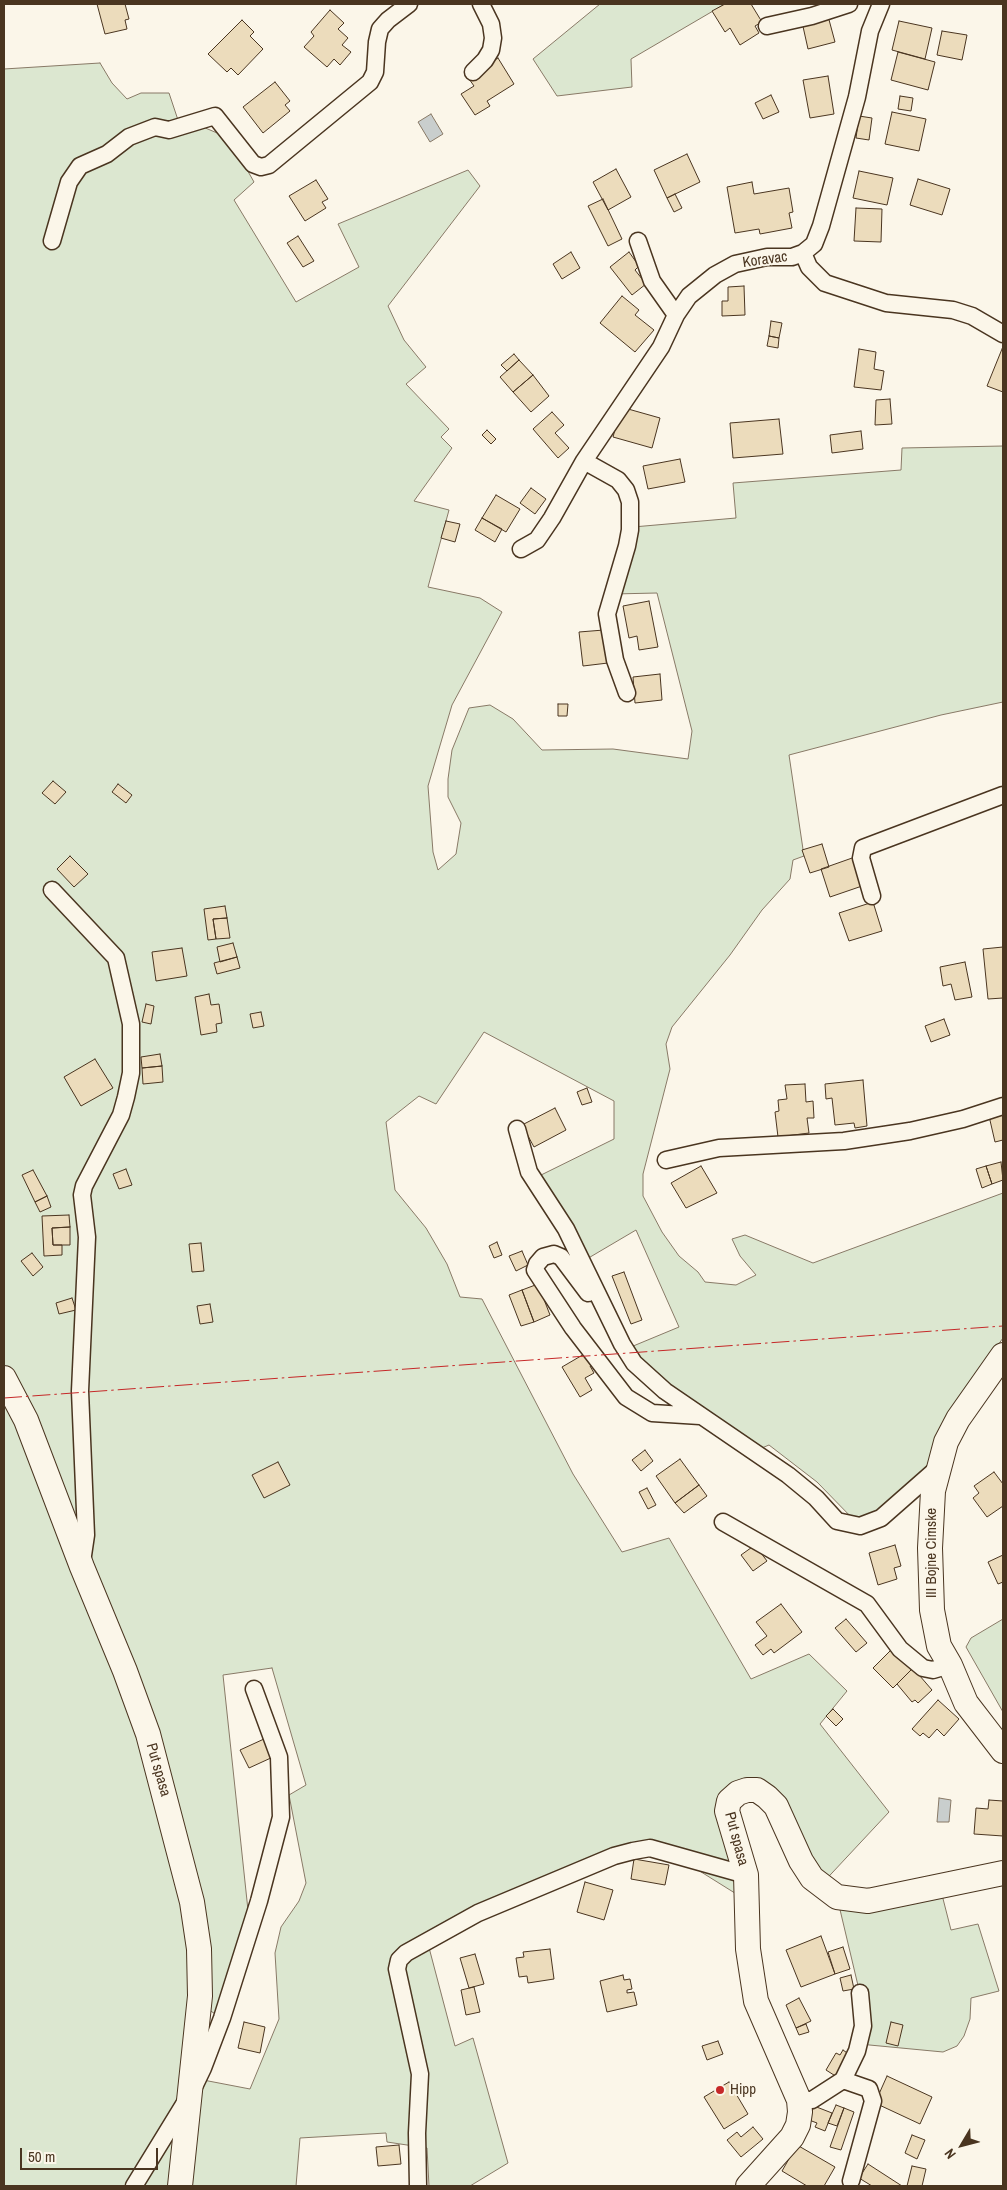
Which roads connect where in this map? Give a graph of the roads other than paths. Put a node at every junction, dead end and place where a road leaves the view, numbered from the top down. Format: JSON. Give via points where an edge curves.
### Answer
{"nodes":[{"id":1,"x":409,"y":4,"type":"edge"},
{"id":2,"x":481,"y":4,"type":"edge"},
{"id":3,"x":849,"y":4,"type":"edge"},
{"id":4,"x":881,"y":4,"type":"edge"},
{"id":5,"x":768,"y":26,"type":"dead end"},
{"id":6,"x":472,"y":72,"type":"dead end"},
{"id":7,"x":52,"y":241,"type":"dead end"},
{"id":8,"x":638,"y":241,"type":"dead end"},
{"id":9,"x":802,"y":253,"type":"junction"},
{"id":10,"x":676,"y":315,"type":"junction"},
{"id":11,"x":1003,"y":334,"type":"edge"},
{"id":12,"x":584,"y":461,"type":"junction"},
{"id":13,"x":521,"y":549,"type":"dead end"},
{"id":14,"x":627,"y":694,"type":"dead end"},
{"id":15,"x":1003,"y":795,"type":"edge"},
{"id":16,"x":52,"y":890,"type":"dead end"},
{"id":17,"x":872,"y":896,"type":"dead end"},
{"id":18,"x":1003,"y":1106,"type":"edge"},
{"id":19,"x":517,"y":1129,"type":"dead end"},
{"id":20,"x":666,"y":1160,"type":"dead end"},
{"id":21,"x":606,"y":1315,"type":"junction"},
{"id":22,"x":1003,"y":1355,"type":"edge"},
{"id":23,"x":4,"y":1378,"type":"edge"},
{"id":24,"x":700,"y":1416,"type":"junction"},
{"id":25,"x":939,"y":1467,"type":"junction"},
{"id":26,"x":723,"y":1522,"type":"dead end"},
{"id":27,"x":82,"y":1567,"type":"junction"},
{"id":28,"x":950,"y":1665,"type":"junction"},
{"id":29,"x":254,"y":1689,"type":"dead end"},
{"id":30,"x":1003,"y":1751,"type":"edge"},
{"id":31,"x":1003,"y":1873,"type":"edge"},
{"id":32,"x":746,"y":1875,"type":"junction"},
{"id":33,"x":860,"y":1994,"type":"dead end"},
{"id":34,"x":843,"y":2080,"type":"junction"},
{"id":35,"x":191,"y":2093,"type":"junction"},
{"id":36,"x":799,"y":2100,"type":"junction"},
{"id":37,"x":851,"y":2181,"type":"dead end"},
{"id":38,"x":134,"y":2186,"type":"edge"},
{"id":39,"x":180,"y":2186,"type":"edge"},
{"id":40,"x":418,"y":2186,"type":"edge"},
{"id":41,"x":748,"y":2186,"type":"edge"}],
"edges":[{"from":1,"to":7,"type":"street","via":[[380,29],[370,82],[270,165],[261,167],[253,164],[215,116],[170,130],[155,127],[129,137],[107,154],[80,166],[69,182]]},
{"from":2,"to":6,"type":"street","via":[[491,24],[493,38],[485,60]]},
{"from":3,"to":5,"type":"street"},
{"from":4,"to":9,"type":"street","name":"Koravac","via":[[870,31],[857,98],[821,226],[814,244]]},
{"from":8,"to":10,"type":"street","via":[[652,282]]},
{"from":9,"to":10,"type":"street","name":"Koravac","via":[[735,264],[689,296]]},
{"from":9,"to":11,"type":"street","via":[[809,267],[825,283],[886,303],[953,310],[972,316]]},
{"from":10,"to":12,"type":"street","name":"Koravac","via":[[660,347]]},
{"from":12,"to":13,"type":"street","name":"Koravac","via":[[537,540]]},
{"from":12,"to":14,"type":"street","via":[[618,480],[630,502],[627,546],[607,614],[615,660]]},
{"from":15,"to":17,"type":"street","via":[[863,848],[861,858]]},
{"from":16,"to":27,"type":"street","via":[[116,958],[131,1024],[131,1073],[126,1097],[82,1195],[87,1237],[80,1391],[86,1535]]},
{"from":18,"to":20,"type":"street","via":[[910,1131],[844,1141],[719,1148]]},
{"from":19,"to":21,"type":"street","via":[[530,1172],[566,1229]]},
{"from":21,"to":24,"type":"street","via":[[634,1362],[665,1391]]},
{"from":21,"to":24,"type":"street","via":[[561,1257],[554,1254],[543,1257],[537,1264],[535,1270],[573,1328],[626,1397],[652,1413]]},
{"from":22,"to":25,"type":"street","name":"III Bojne Cimske","via":[[958,1419],[946,1442]]},
{"from":23,"to":27,"type":"street","name":"Put spasa","via":[[26,1420]]},
{"from":24,"to":25,"type":"street","via":[[788,1476],[816,1498],[837,1521],[860,1526],[881,1518]]},
{"from":25,"to":28,"type":"street","name":"III Bojne Cimske","via":[[932,1491],[932,1610],[939,1646]]},
{"from":26,"to":28,"type":"street","via":[[867,1604],[900,1649],[923,1668],[933,1670]]},
{"from":27,"to":35,"type":"street","name":"Put spasa","via":[[126,1671],[148,1734],[192,1902],[199,1948],[200,1996]]},
{"from":28,"to":30,"type":"street","name":"III Bojne Cimske","via":[[966,1703]]},
{"from":29,"to":35,"type":"street","via":[[279,1758],[281,1817],[259,1901],[222,2018]]},
{"from":31,"to":32,"type":"street","name":"Put spasa","via":[[868,1902],[837,1897],[812,1878],[776,1806],[757,1790],[747,1790],[732,1797],[727,1805]]},
{"from":32,"to":36,"type":"street","name":"Put spasa","via":[[748,1949],[756,2001]]},
{"from":32,"to":40,"type":"street","via":[[650,1848],[627,1853],[478,1913],[406,1953],[397,1968],[420,2074]]},
{"from":33,"to":34,"type":"street","via":[[863,2026],[857,2051]]},
{"from":34,"to":36,"type":"street","via":[[812,2100]]},
{"from":34,"to":37,"type":"street","via":[[869,2089],[873,2101]]},
{"from":35,"to":38,"type":"street"},
{"from":35,"to":39,"type":"street","name":"Put spasa"},
{"from":36,"to":41,"type":"street","name":"Put spasa","via":[[798,2125],[792,2137]]}]}
